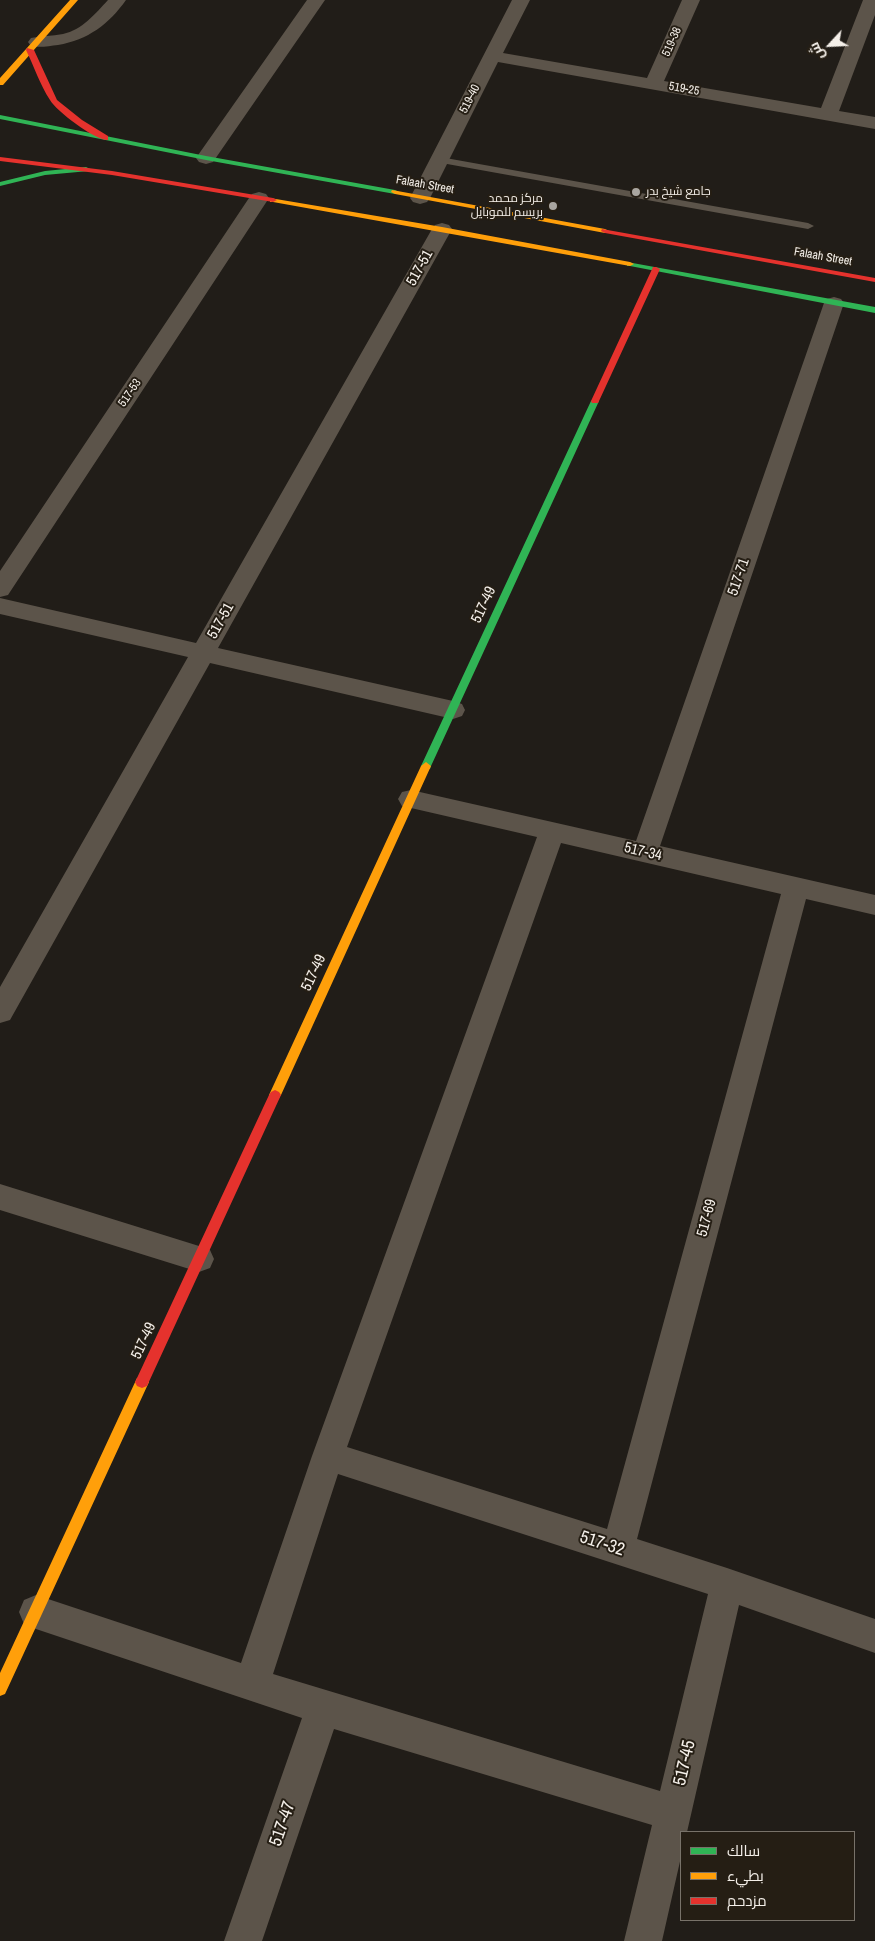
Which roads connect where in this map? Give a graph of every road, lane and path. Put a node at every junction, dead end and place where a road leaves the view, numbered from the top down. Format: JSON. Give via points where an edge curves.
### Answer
{"nodes":[{"id":1,"x":74,"y":0,"type":"edge"},
{"id":2,"x":117,"y":0,"type":"edge"},
{"id":3,"x":316,"y":0,"type":"edge"},
{"id":4,"x":521,"y":0,"type":"edge"},
{"id":5,"x":691,"y":0,"type":"edge"},
{"id":6,"x":872,"y":0,"type":"edge"},
{"id":7,"x":34,"y":46,"type":"junction"},
{"id":8,"x":492,"y":56,"type":"junction"},
{"id":9,"x":0,"y":83,"type":"edge"},
{"id":10,"x":653,"y":84,"type":"junction"},
{"id":11,"x":828,"y":115,"type":"junction"},
{"id":12,"x":0,"y":117,"type":"edge"},
{"id":13,"x":875,"y":123,"type":"edge"},
{"id":14,"x":105,"y":138,"type":"junction"},
{"id":15,"x":206,"y":158,"type":"junction"},
{"id":16,"x":0,"y":159,"type":"edge"},
{"id":17,"x":440,"y":160,"type":"junction"},
{"id":18,"x":86,"y":169,"type":"junction"},
{"id":19,"x":0,"y":184,"type":"edge"},
{"id":20,"x":259,"y":198,"type":"junction"},
{"id":21,"x":420,"y":198,"type":"junction"},
{"id":22,"x":808,"y":226,"type":"dead end"},
{"id":23,"x":442,"y":229,"type":"junction"},
{"id":24,"x":656,"y":269,"type":"junction"},
{"id":25,"x":875,"y":280,"type":"edge"},
{"id":26,"x":834,"y":303,"type":"junction"},
{"id":27,"x":875,"y":310,"type":"edge"},
{"id":28,"x":0,"y":589,"type":"edge"},
{"id":29,"x":0,"y":606,"type":"edge"},
{"id":30,"x":203,"y":652,"type":"junction"},
{"id":31,"x":453,"y":710,"type":"junction"},
{"id":32,"x":411,"y":799,"type":"junction"},
{"id":33,"x":552,"y":831,"type":"junction"},
{"id":34,"x":645,"y":852,"type":"junction"},
{"id":35,"x":796,"y":887,"type":"junction"},
{"id":36,"x":873,"y":898,"type":"edge"},
{"id":37,"x":0,"y":1012,"type":"edge"},
{"id":38,"x":0,"y":1197,"type":"edge"},
{"id":39,"x":198,"y":1259,"type":"junction"},
{"id":40,"x":328,"y":1456,"type":"junction"},
{"id":41,"x":618,"y":1549,"type":"junction"},
{"id":42,"x":726,"y":1584,"type":"junction"},
{"id":43,"x":36,"y":1612,"type":"junction"},
{"id":44,"x":875,"y":1636,"type":"edge"},
{"id":45,"x":252,"y":1683,"type":"junction"},
{"id":46,"x":0,"y":1689,"type":"edge"},
{"id":47,"x":323,"y":1708,"type":"junction"},
{"id":48,"x":673,"y":1814,"type":"junction"},
{"id":49,"x":243,"y":1941,"type":"edge"},
{"id":50,"x":643,"y":1941,"type":"edge"}],
"edges":[{"from":1,"to":7,"type":"main road"},
{"from":2,"to":7,"type":"street","via":[[86,32],[74,38]]},
{"from":3,"to":15,"type":"street"},
{"from":4,"to":8,"type":"street","name":"519-40"},
{"from":5,"to":10,"type":"street","name":"519-38"},
{"from":6,"to":11,"type":"street"},
{"from":7,"to":9,"type":"main road"},
{"from":7,"to":14,"type":"main road","via":[[54,101]]},
{"from":8,"to":10,"type":"street","name":"519-25"},
{"from":8,"to":17,"type":"street","name":"519-40"},
{"from":10,"to":11,"type":"street","name":"519-25"},
{"from":11,"to":13,"type":"street","name":"519-25"},
{"from":12,"to":14,"type":"main road","name":"Falaah Street"},
{"from":14,"to":15,"type":"main road","name":"Falaah Street"},
{"from":15,"to":21,"type":"main road","name":"Falaah Street"},
{"from":16,"to":18,"type":"main road"},
{"from":17,"to":21,"type":"street","name":"519-40"},
{"from":17,"to":22,"type":"lane"},
{"from":18,"to":19,"type":"main road","via":[[46,173]]},
{"from":18,"to":20,"type":"main road"},
{"from":20,"to":23,"type":"main road"},
{"from":20,"to":28,"type":"street","name":"517-53"},
{"from":21,"to":25,"type":"main road","name":"Falaah Street"},
{"from":23,"to":24,"type":"main road"},
{"from":23,"to":30,"type":"street","name":"517-51"},
{"from":24,"to":26,"type":"main road"},
{"from":24,"to":31,"type":"main road","name":"517-49"},
{"from":26,"to":27,"type":"main road"},
{"from":26,"to":34,"type":"street","name":"517-71"},
{"from":29,"to":30,"type":"street"},
{"from":30,"to":31,"type":"street"},
{"from":30,"to":37,"type":"street","name":"517-51"},
{"from":31,"to":32,"type":"main road","name":"517-49"},
{"from":32,"to":33,"type":"street","name":"517-34"},
{"from":32,"to":39,"type":"main road","name":"517-49"},
{"from":33,"to":34,"type":"street","name":"517-34"},
{"from":33,"to":40,"type":"street"},
{"from":34,"to":35,"type":"street","name":"517-34"},
{"from":35,"to":36,"type":"street","name":"517-34"},
{"from":35,"to":41,"type":"street","name":"517-69"},
{"from":38,"to":39,"type":"street"},
{"from":39,"to":43,"type":"main road","name":"517-49"},
{"from":40,"to":41,"type":"street","name":"517-32"},
{"from":40,"to":45,"type":"street"},
{"from":41,"to":42,"type":"street","name":"517-32"},
{"from":42,"to":44,"type":"street","name":"517-32"},
{"from":42,"to":48,"type":"street","name":"517-45"},
{"from":43,"to":45,"type":"street"},
{"from":43,"to":46,"type":"main road","name":"517-49"},
{"from":45,"to":47,"type":"street"},
{"from":47,"to":48,"type":"street"},
{"from":47,"to":49,"type":"street","name":"517-47"},
{"from":48,"to":50,"type":"street","name":"517-45"}]}
